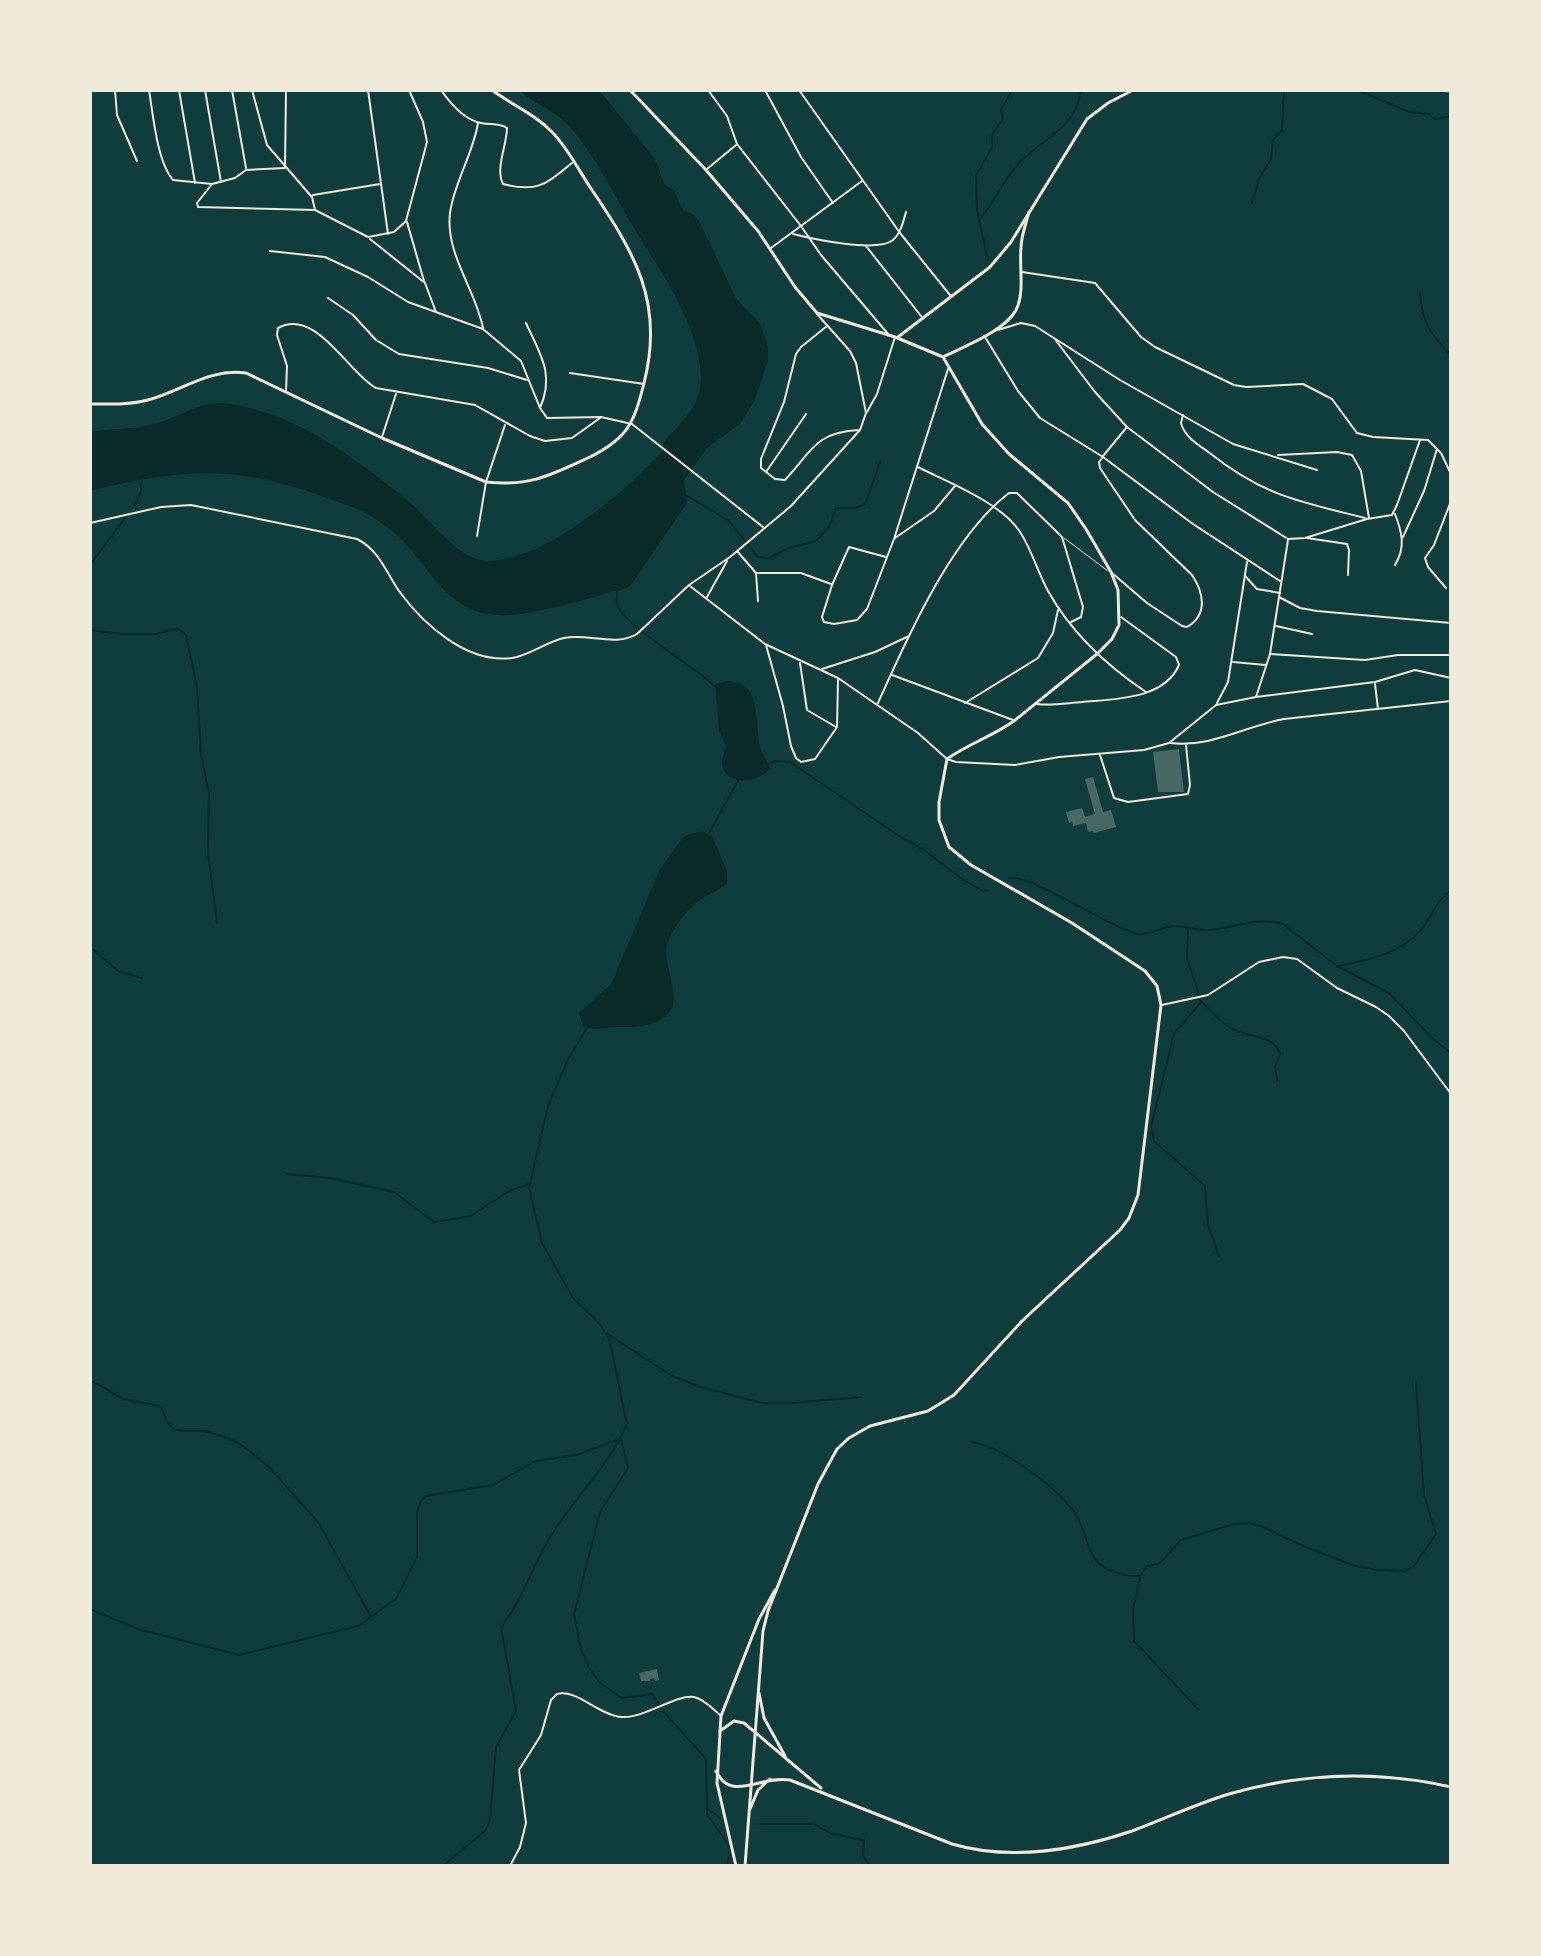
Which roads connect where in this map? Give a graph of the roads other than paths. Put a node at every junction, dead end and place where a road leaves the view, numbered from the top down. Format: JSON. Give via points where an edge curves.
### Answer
{"nodes":[{"id":1,"x":115,"y":90,"type":"edge"},
{"id":2,"x":149,"y":90,"type":"edge"},
{"id":3,"x":179,"y":90,"type":"edge"},
{"id":4,"x":205,"y":90,"type":"edge"},
{"id":5,"x":232,"y":90,"type":"edge"},
{"id":6,"x":252,"y":90,"type":"edge"},
{"id":7,"x":286,"y":90,"type":"edge"},
{"id":8,"x":368,"y":90,"type":"edge"},
{"id":9,"x":409,"y":90,"type":"edge"},
{"id":10,"x":441,"y":90,"type":"edge"},
{"id":11,"x":492,"y":90,"type":"edge"},
{"id":12,"x":630,"y":90,"type":"edge"},
{"id":13,"x":708,"y":90,"type":"edge"},
{"id":14,"x":765,"y":90,"type":"edge"},
{"id":15,"x":799,"y":90,"type":"edge"},
{"id":16,"x":1133,"y":90,"type":"edge"},
{"id":17,"x":1441,"y":90,"type":"edge"},
{"id":18,"x":1451,"y":91,"type":"edge"},
{"id":19,"x":478,"y":123,"type":"junction"},
{"id":20,"x":737,"y":144,"type":"junction"},
{"id":21,"x":137,"y":161,"type":"dead end"},
{"id":22,"x":573,"y":162,"type":"junction"},
{"id":23,"x":285,"y":168,"type":"junction"},
{"id":24,"x":246,"y":170,"type":"junction"},
{"id":25,"x":706,"y":170,"type":"junction"},
{"id":26,"x":862,"y":181,"type":"junction"},
{"id":27,"x":221,"y":182,"type":"junction"},
{"id":28,"x":195,"y":183,"type":"junction"},
{"id":29,"x":212,"y":184,"type":"junction"},
{"id":30,"x":380,"y":184,"type":"junction"},
{"id":31,"x":311,"y":196,"type":"junction"},
{"id":32,"x":833,"y":203,"type":"junction"},
{"id":33,"x":1030,"y":207,"type":"junction"},
{"id":34,"x":315,"y":210,"type":"junction"},
{"id":35,"x":906,"y":212,"type":"dead end"},
{"id":36,"x":406,"y":221,"type":"junction"},
{"id":37,"x":801,"y":226,"type":"junction"},
{"id":38,"x":900,"y":233,"type":"junction"},
{"id":39,"x":388,"y":234,"type":"junction"},
{"id":40,"x":793,"y":234,"type":"junction"},
{"id":41,"x":368,"y":237,"type":"junction"},
{"id":42,"x":809,"y":238,"type":"junction"},
{"id":43,"x":865,"y":245,"type":"junction"},
{"id":44,"x":770,"y":248,"type":"junction"},
{"id":45,"x":270,"y":251,"type":"dead end"},
{"id":46,"x":1021,"y":272,"type":"junction"},
{"id":47,"x":425,"y":283,"type":"junction"},
{"id":48,"x":952,"y":297,"type":"junction"},
{"id":49,"x":328,"y":298,"type":"dead end"},
{"id":50,"x":436,"y":313,"type":"junction"},
{"id":51,"x":817,"y":313,"type":"junction"},
{"id":52,"x":923,"y":317,"type":"junction"},
{"id":53,"x":526,"y":323,"type":"dead end"},
{"id":54,"x":829,"y":325,"type":"junction"},
{"id":55,"x":483,"y":329,"type":"junction"},
{"id":56,"x":987,"y":335,"type":"junction"},
{"id":57,"x":894,"y":337,"type":"junction"},
{"id":58,"x":1054,"y":338,"type":"junction"},
{"id":59,"x":943,"y":357,"type":"junction"},
{"id":60,"x":949,"y":367,"type":"junction"},
{"id":61,"x":570,"y":373,"type":"dead end"},
{"id":62,"x":529,"y":381,"type":"junction"},
{"id":63,"x":644,"y":384,"type":"junction"},
{"id":64,"x":286,"y":391,"type":"junction"},
{"id":65,"x":397,"y":393,"type":"junction"},
{"id":66,"x":90,"y":404,"type":"edge"},
{"id":67,"x":540,"y":408,"type":"junction"},
{"id":68,"x":866,"y":413,"type":"junction"},
{"id":69,"x":806,"y":414,"type":"dead end"},
{"id":70,"x":1184,"y":414,"type":"junction"},
{"id":71,"x":601,"y":417,"type":"junction"},
{"id":72,"x":506,"y":424,"type":"junction"},
{"id":73,"x":632,"y":424,"type":"junction"},
{"id":74,"x":1127,"y":427,"type":"junction"},
{"id":75,"x":860,"y":430,"type":"junction"},
{"id":76,"x":382,"y":438,"type":"junction"},
{"id":77,"x":1420,"y":440,"type":"junction"},
{"id":78,"x":1437,"y":448,"type":"junction"},
{"id":79,"x":1277,"y":455,"type":"junction"},
{"id":80,"x":1103,"y":457,"type":"junction"},
{"id":81,"x":918,"y":467,"type":"junction"},
{"id":82,"x":1317,"y":470,"type":"dead end"},
{"id":83,"x":766,"y":473,"type":"junction"},
{"id":84,"x":1451,"y":474,"type":"edge"},
{"id":85,"x":486,"y":482,"type":"junction"},
{"id":86,"x":955,"y":486,"type":"junction"},
{"id":87,"x":1451,"y":501,"type":"edge"},
{"id":88,"x":994,"y":508,"type":"junction"},
{"id":89,"x":1394,"y":513,"type":"junction"},
{"id":90,"x":1368,"y":519,"type":"junction"},
{"id":91,"x":90,"y":523,"type":"edge"},
{"id":92,"x":764,"y":528,"type":"junction"},
{"id":93,"x":477,"y":536,"type":"dead end"},
{"id":94,"x":1062,"y":537,"type":"junction"},
{"id":95,"x":1403,"y":537,"type":"junction"},
{"id":96,"x":1305,"y":538,"type":"junction"},
{"id":97,"x":894,"y":539,"type":"junction"},
{"id":98,"x":1288,"y":539,"type":"junction"},
{"id":99,"x":737,"y":550,"type":"junction"},
{"id":100,"x":730,"y":557,"type":"junction"},
{"id":101,"x":886,"y":557,"type":"junction"},
{"id":102,"x":1247,"y":560,"type":"junction"},
{"id":103,"x":1395,"y":565,"type":"dead end"},
{"id":104,"x":1111,"y":572,"type":"junction"},
{"id":105,"x":756,"y":573,"type":"junction"},
{"id":106,"x":1244,"y":575,"type":"junction"},
{"id":107,"x":1348,"y":575,"type":"dead end"},
{"id":108,"x":1280,"y":581,"type":"junction"},
{"id":109,"x":689,"y":585,"type":"junction"},
{"id":110,"x":832,"y":585,"type":"junction"},
{"id":111,"x":1446,"y":588,"type":"dead end"},
{"id":112,"x":1280,"y":595,"type":"junction"},
{"id":113,"x":706,"y":598,"type":"junction"},
{"id":114,"x":758,"y":601,"type":"dead end"},
{"id":115,"x":1059,"y":609,"type":"junction"},
{"id":116,"x":1121,"y":617,"type":"junction"},
{"id":117,"x":1071,"y":622,"type":"junction"},
{"id":118,"x":1451,"y":623,"type":"edge"},
{"id":119,"x":1275,"y":626,"type":"junction"},
{"id":120,"x":1312,"y":634,"type":"dead end"},
{"id":121,"x":910,"y":636,"type":"junction"},
{"id":122,"x":765,"y":644,"type":"junction"},
{"id":123,"x":1097,"y":654,"type":"junction"},
{"id":124,"x":1270,"y":654,"type":"junction"},
{"id":125,"x":1451,"y":655,"type":"edge"},
{"id":126,"x":800,"y":660,"type":"junction"},
{"id":127,"x":1231,"y":661,"type":"junction"},
{"id":128,"x":1267,"y":665,"type":"junction"},
{"id":129,"x":820,"y":670,"type":"junction"},
{"id":130,"x":891,"y":675,"type":"junction"},
{"id":131,"x":838,"y":678,"type":"junction"},
{"id":132,"x":1451,"y":678,"type":"edge"},
{"id":133,"x":1375,"y":682,"type":"junction"},
{"id":134,"x":1146,"y":692,"type":"junction"},
{"id":135,"x":1256,"y":697,"type":"junction"},
{"id":136,"x":1451,"y":701,"type":"edge"},
{"id":137,"x":965,"y":703,"type":"junction"},
{"id":138,"x":878,"y":704,"type":"junction"},
{"id":139,"x":1036,"y":704,"type":"junction"},
{"id":140,"x":1216,"y":705,"type":"junction"},
{"id":141,"x":1378,"y":710,"type":"junction"},
{"id":142,"x":1014,"y":721,"type":"junction"},
{"id":143,"x":837,"y":727,"type":"junction"},
{"id":144,"x":1169,"y":743,"type":"junction"},
{"id":145,"x":1186,"y":745,"type":"junction"},
{"id":146,"x":1100,"y":754,"type":"junction"},
{"id":147,"x":947,"y":759,"type":"junction"},
{"id":148,"x":1161,"y":1005,"type":"junction"},
{"id":149,"x":1451,"y":1094,"type":"edge"},
{"id":150,"x":780,"y":1580,"type":"junction"},
{"id":151,"x":758,"y":1683,"type":"junction"},
{"id":152,"x":721,"y":1716,"type":"junction"},
{"id":153,"x":754,"y":1731,"type":"junction"},
{"id":154,"x":719,"y":1732,"type":"junction"},
{"id":155,"x":789,"y":1762,"type":"junction"},
{"id":156,"x":716,"y":1771,"type":"junction"},
{"id":157,"x":770,"y":1779,"type":"junction"},
{"id":158,"x":750,"y":1784,"type":"junction"},
{"id":159,"x":1451,"y":1787,"type":"edge"},
{"id":160,"x":827,"y":1792,"type":"junction"},
{"id":161,"x":749,"y":1812,"type":"junction"},
{"id":162,"x":510,"y":1866,"type":"edge"},
{"id":163,"x":736,"y":1866,"type":"edge"},
{"id":164,"x":745,"y":1866,"type":"edge"}],
"edges":[{"from":1,"to":21,"type":"street","via":[[117,115]]},
{"from":2,"to":28,"type":"street","via":[[167,172],[178,182]]},
{"from":3,"to":28,"type":"street"},
{"from":4,"to":27,"type":"street"},
{"from":5,"to":24,"type":"street"},
{"from":6,"to":23,"type":"street","via":[[262,136]]},
{"from":7,"to":23,"type":"street"},
{"from":8,"to":30,"type":"street"},
{"from":9,"to":36,"type":"street","via":[[427,142]]},
{"from":10,"to":19,"type":"street"},
{"from":11,"to":22,"type":"main road","via":[[554,133]]},
{"from":12,"to":25,"type":"main road"},
{"from":13,"to":20,"type":"street","via":[[727,116]]},
{"from":14,"to":32,"type":"street"},
{"from":15,"to":26,"type":"street"},
{"from":16,"to":33,"type":"main road","via":[[1087,119]]},
{"from":17,"to":18,"type":"main road"},
{"from":19,"to":22,"type":"street","via":[[507,128],[503,184],[536,188]]},
{"from":19,"to":55,"type":"street","via":[[450,214],[455,248]]},
{"from":20,"to":25,"type":"street"},
{"from":20,"to":37,"type":"street"},
{"from":22,"to":63,"type":"main road","via":[[624,239],[644,281],[652,339]]},
{"from":23,"to":24,"type":"street"},
{"from":23,"to":31,"type":"street"},
{"from":24,"to":27,"type":"street"},
{"from":25,"to":44,"type":"main road"},
{"from":26,"to":32,"type":"street"},
{"from":26,"to":38,"type":"street"},
{"from":27,"to":29,"type":"street"},
{"from":28,"to":29,"type":"street"},
{"from":29,"to":34,"type":"street","via":[[198,207]]},
{"from":30,"to":31,"type":"street"},
{"from":30,"to":39,"type":"street"},
{"from":31,"to":34,"type":"street"},
{"from":32,"to":37,"type":"street"},
{"from":33,"to":46,"type":"main road"},
{"from":33,"to":48,"type":"main road","via":[[1004,251]]},
{"from":34,"to":41,"type":"street"},
{"from":35,"to":38,"type":"street"},
{"from":36,"to":39,"type":"street"},
{"from":36,"to":47,"type":"street"},
{"from":37,"to":40,"type":"street"},
{"from":37,"to":42,"type":"street"},
{"from":38,"to":43,"type":"street","via":[[886,244]]},
{"from":38,"to":48,"type":"street"},
{"from":39,"to":41,"type":"street"},
{"from":40,"to":42,"type":"street"},
{"from":40,"to":44,"type":"street"},
{"from":41,"to":47,"type":"street"},
{"from":42,"to":43,"type":"street"},
{"from":42,"to":57,"type":"street"},
{"from":43,"to":52,"type":"street"},
{"from":44,"to":51,"type":"main road"},
{"from":45,"to":50,"type":"street","via":[[335,261]]},
{"from":46,"to":56,"type":"main road","via":[[1016,310]]},
{"from":46,"to":77,"type":"street","via":[[1095,283],[1141,337],[1234,385],[1303,384],[1332,399],[1357,433]]},
{"from":47,"to":50,"type":"street"},
{"from":48,"to":52,"type":"main road"},
{"from":49,"to":62,"type":"street","via":[[399,354],[488,368]]},
{"from":50,"to":55,"type":"street"},
{"from":51,"to":54,"type":"street"},
{"from":51,"to":57,"type":"main road"},
{"from":52,"to":57,"type":"main road"},
{"from":53,"to":67,"type":"street","via":[[547,376]]},
{"from":54,"to":68,"type":"street","via":[[856,363]]},
{"from":54,"to":83,"type":"street","via":[[796,354],[760,462]]},
{"from":55,"to":62,"type":"street","via":[[517,357]]},
{"from":56,"to":58,"type":"street","via":[[1021,323]]},
{"from":56,"to":59,"type":"main road"},
{"from":56,"to":80,"type":"street","via":[[1033,412]]},
{"from":57,"to":59,"type":"main road"},
{"from":57,"to":68,"type":"street"},
{"from":58,"to":70,"type":"street"},
{"from":58,"to":74,"type":"street"},
{"from":59,"to":60,"type":"main road"},
{"from":60,"to":81,"type":"street"},
{"from":60,"to":104,"type":"main road","via":[[982,424],[1068,503]]},
{"from":61,"to":63,"type":"street"},
{"from":62,"to":67,"type":"street"},
{"from":63,"to":73,"type":"main road"},
{"from":64,"to":65,"type":"street","via":[[287,366],[277,335],[284,325],[315,331],[365,382]]},
{"from":64,"to":66,"type":"main road","via":[[235,371],[203,377],[145,401]]},
{"from":64,"to":76,"type":"main road"},
{"from":65,"to":72,"type":"street","via":[[475,405]]},
{"from":65,"to":76,"type":"street"},
{"from":67,"to":71,"type":"street","via":[[551,419]]},
{"from":68,"to":75,"type":"street"},
{"from":69,"to":83,"type":"street"},
{"from":70,"to":79,"type":"street","via":[[1233,444]]},
{"from":70,"to":90,"type":"street","via":[[1181,423],[1187,435],[1259,487]]},
{"from":71,"to":72,"type":"street","via":[[572,438],[556,442]]},
{"from":71,"to":73,"type":"street"},
{"from":72,"to":85,"type":"street"},
{"from":73,"to":85,"type":"main road","via":[[611,446],[547,478],[520,484]]},
{"from":73,"to":92,"type":"street"},
{"from":74,"to":80,"type":"street"},
{"from":74,"to":98,"type":"street","via":[[1213,492]]},
{"from":75,"to":83,"type":"street","via":[[814,445],[785,480]]},
{"from":75,"to":92,"type":"street"},
{"from":76,"to":85,"type":"main road"},
{"from":77,"to":78,"type":"street"},
{"from":77,"to":89,"type":"street"},
{"from":78,"to":84,"type":"street"},
{"from":78,"to":95,"type":"street"},
{"from":79,"to":82,"type":"street"},
{"from":79,"to":90,"type":"street","via":[[1352,455],[1361,471]]},
{"from":80,"to":102,"type":"street"},
{"from":80,"to":104,"type":"street","via":[[1100,468],[1135,520],[1192,575],[1202,611],[1195,623],[1182,626]]},
{"from":81,"to":86,"type":"street"},
{"from":81,"to":97,"type":"street"},
{"from":85,"to":93,"type":"street"},
{"from":86,"to":88,"type":"street"},
{"from":86,"to":97,"type":"street","via":[[934,511]]},
{"from":87,"to":111,"type":"street","via":[[1425,558]]},
{"from":88,"to":94,"type":"street","via":[[1009,493],[1017,493]]},
{"from":88,"to":115,"type":"street","via":[[1018,528]]},
{"from":88,"to":121,"type":"street","via":[[954,555]]},
{"from":89,"to":90,"type":"street"},
{"from":89,"to":95,"type":"street"},
{"from":90,"to":96,"type":"street"},
{"from":91,"to":109,"type":"street","via":[[191,505],[357,539],[372,550],[435,629],[456,645],[488,655],[514,657],[577,635],[631,637]]},
{"from":92,"to":99,"type":"street"},
{"from":94,"to":104,"type":"lane"},
{"from":94,"to":117,"type":"street","via":[[1083,607],[1081,617]]},
{"from":95,"to":103,"type":"street"},
{"from":96,"to":98,"type":"street"},
{"from":96,"to":107,"type":"street","via":[[1346,544]]},
{"from":97,"to":101,"type":"street"},
{"from":98,"to":108,"type":"street"},
{"from":99,"to":100,"type":"street"},
{"from":99,"to":105,"type":"street"},
{"from":100,"to":109,"type":"street"},
{"from":100,"to":113,"type":"street"},
{"from":101,"to":110,"type":"street","via":[[849,547]]},
{"from":101,"to":110,"type":"street","via":[[867,609],[857,620],[823,620]]},
{"from":102,"to":106,"type":"street"},
{"from":102,"to":108,"type":"street"},
{"from":104,"to":116,"type":"main road"},
{"from":105,"to":110,"type":"street","via":[[801,573]]},
{"from":105,"to":114,"type":"street"},
{"from":106,"to":112,"type":"street","via":[[1257,589]]},
{"from":106,"to":127,"type":"street"},
{"from":108,"to":112,"type":"street"},
{"from":109,"to":113,"type":"street"},
{"from":112,"to":118,"type":"street","via":[[1317,611]]},
{"from":112,"to":119,"type":"street"},
{"from":113,"to":122,"type":"street"},
{"from":115,"to":117,"type":"street"},
{"from":115,"to":137,"type":"street","via":[[1038,658]]},
{"from":116,"to":123,"type":"main road"},
{"from":116,"to":134,"type":"street","via":[[1178,661],[1176,671]]},
{"from":117,"to":123,"type":"street"},
{"from":119,"to":120,"type":"street"},
{"from":119,"to":124,"type":"street"},
{"from":121,"to":129,"type":"street"},
{"from":121,"to":130,"type":"street"},
{"from":122,"to":126,"type":"street"},
{"from":122,"to":143,"type":"street","via":[[796,758],[815,759]]},
{"from":123,"to":134,"type":"street"},
{"from":123,"to":139,"type":"main road"},
{"from":124,"to":125,"type":"street","via":[[1365,660]]},
{"from":124,"to":128,"type":"street"},
{"from":126,"to":129,"type":"street"},
{"from":126,"to":143,"type":"street","via":[[809,712]]},
{"from":127,"to":128,"type":"street"},
{"from":127,"to":140,"type":"street"},
{"from":128,"to":135,"type":"street"},
{"from":129,"to":131,"type":"street"},
{"from":130,"to":137,"type":"street"},
{"from":130,"to":138,"type":"street"},
{"from":131,"to":138,"type":"street"},
{"from":131,"to":143,"type":"street"},
{"from":132,"to":133,"type":"street","via":[[1421,670]]},
{"from":133,"to":135,"type":"street"},
{"from":133,"to":141,"type":"street"},
{"from":134,"to":139,"type":"street","via":[[1125,699]]},
{"from":135,"to":140,"type":"street"},
{"from":136,"to":141,"type":"street"},
{"from":137,"to":142,"type":"street"},
{"from":138,"to":147,"type":"street"},
{"from":139,"to":142,"type":"main road"},
{"from":140,"to":144,"type":"street"},
{"from":141,"to":145,"type":"street","via":[[1284,719]]},
{"from":142,"to":147,"type":"main road"},
{"from":144,"to":145,"type":"street"},
{"from":144,"to":146,"type":"street"},
{"from":145,"to":146,"type":"street","via":[[1188,794],[1128,802],[1114,798]]},
{"from":146,"to":147,"type":"street","via":[[1015,765]]},
{"from":147,"to":148,"type":"main road","via":[[939,820],[949,847],[1145,971],[1157,986]]},
{"from":148,"to":149,"type":"street","via":[[1208,995],[1259,962],[1297,959],[1389,1016]]},
{"from":148,"to":150,"type":"main road","via":[[1138,1195],[1129,1218],[954,1395],[928,1411],[870,1426],[837,1449]]},
{"from":150,"to":151,"type":"main road","via":[[763,1631]]},
{"from":150,"to":152,"type":"main road"},
{"from":151,"to":153,"type":"main road"},
{"from":151,"to":155,"type":"main road","via":[[764,1718]]},
{"from":152,"to":154,"type":"main road"},
{"from":152,"to":162,"type":"street","via":[[691,1696],[621,1717],[569,1693],[557,1694],[519,1770],[526,1823]]},
{"from":153,"to":154,"type":"main road","via":[[738,1721]]},
{"from":153,"to":155,"type":"main road"},
{"from":153,"to":158,"type":"main road"},
{"from":154,"to":156,"type":"main road"},
{"from":155,"to":160,"type":"main road"},
{"from":156,"to":158,"type":"main road","via":[[728,1787]]},
{"from":156,"to":163,"type":"main road"},
{"from":157,"to":158,"type":"main road"},
{"from":157,"to":160,"type":"main road"},
{"from":157,"to":161,"type":"main road","via":[[758,1790]]},
{"from":158,"to":161,"type":"main road"},
{"from":159,"to":160,"type":"main road","via":[[1383,1776],[1285,1781],[1227,1795],[1110,1838],[1022,1852],[952,1844]]},
{"from":161,"to":164,"type":"main road"}]}
